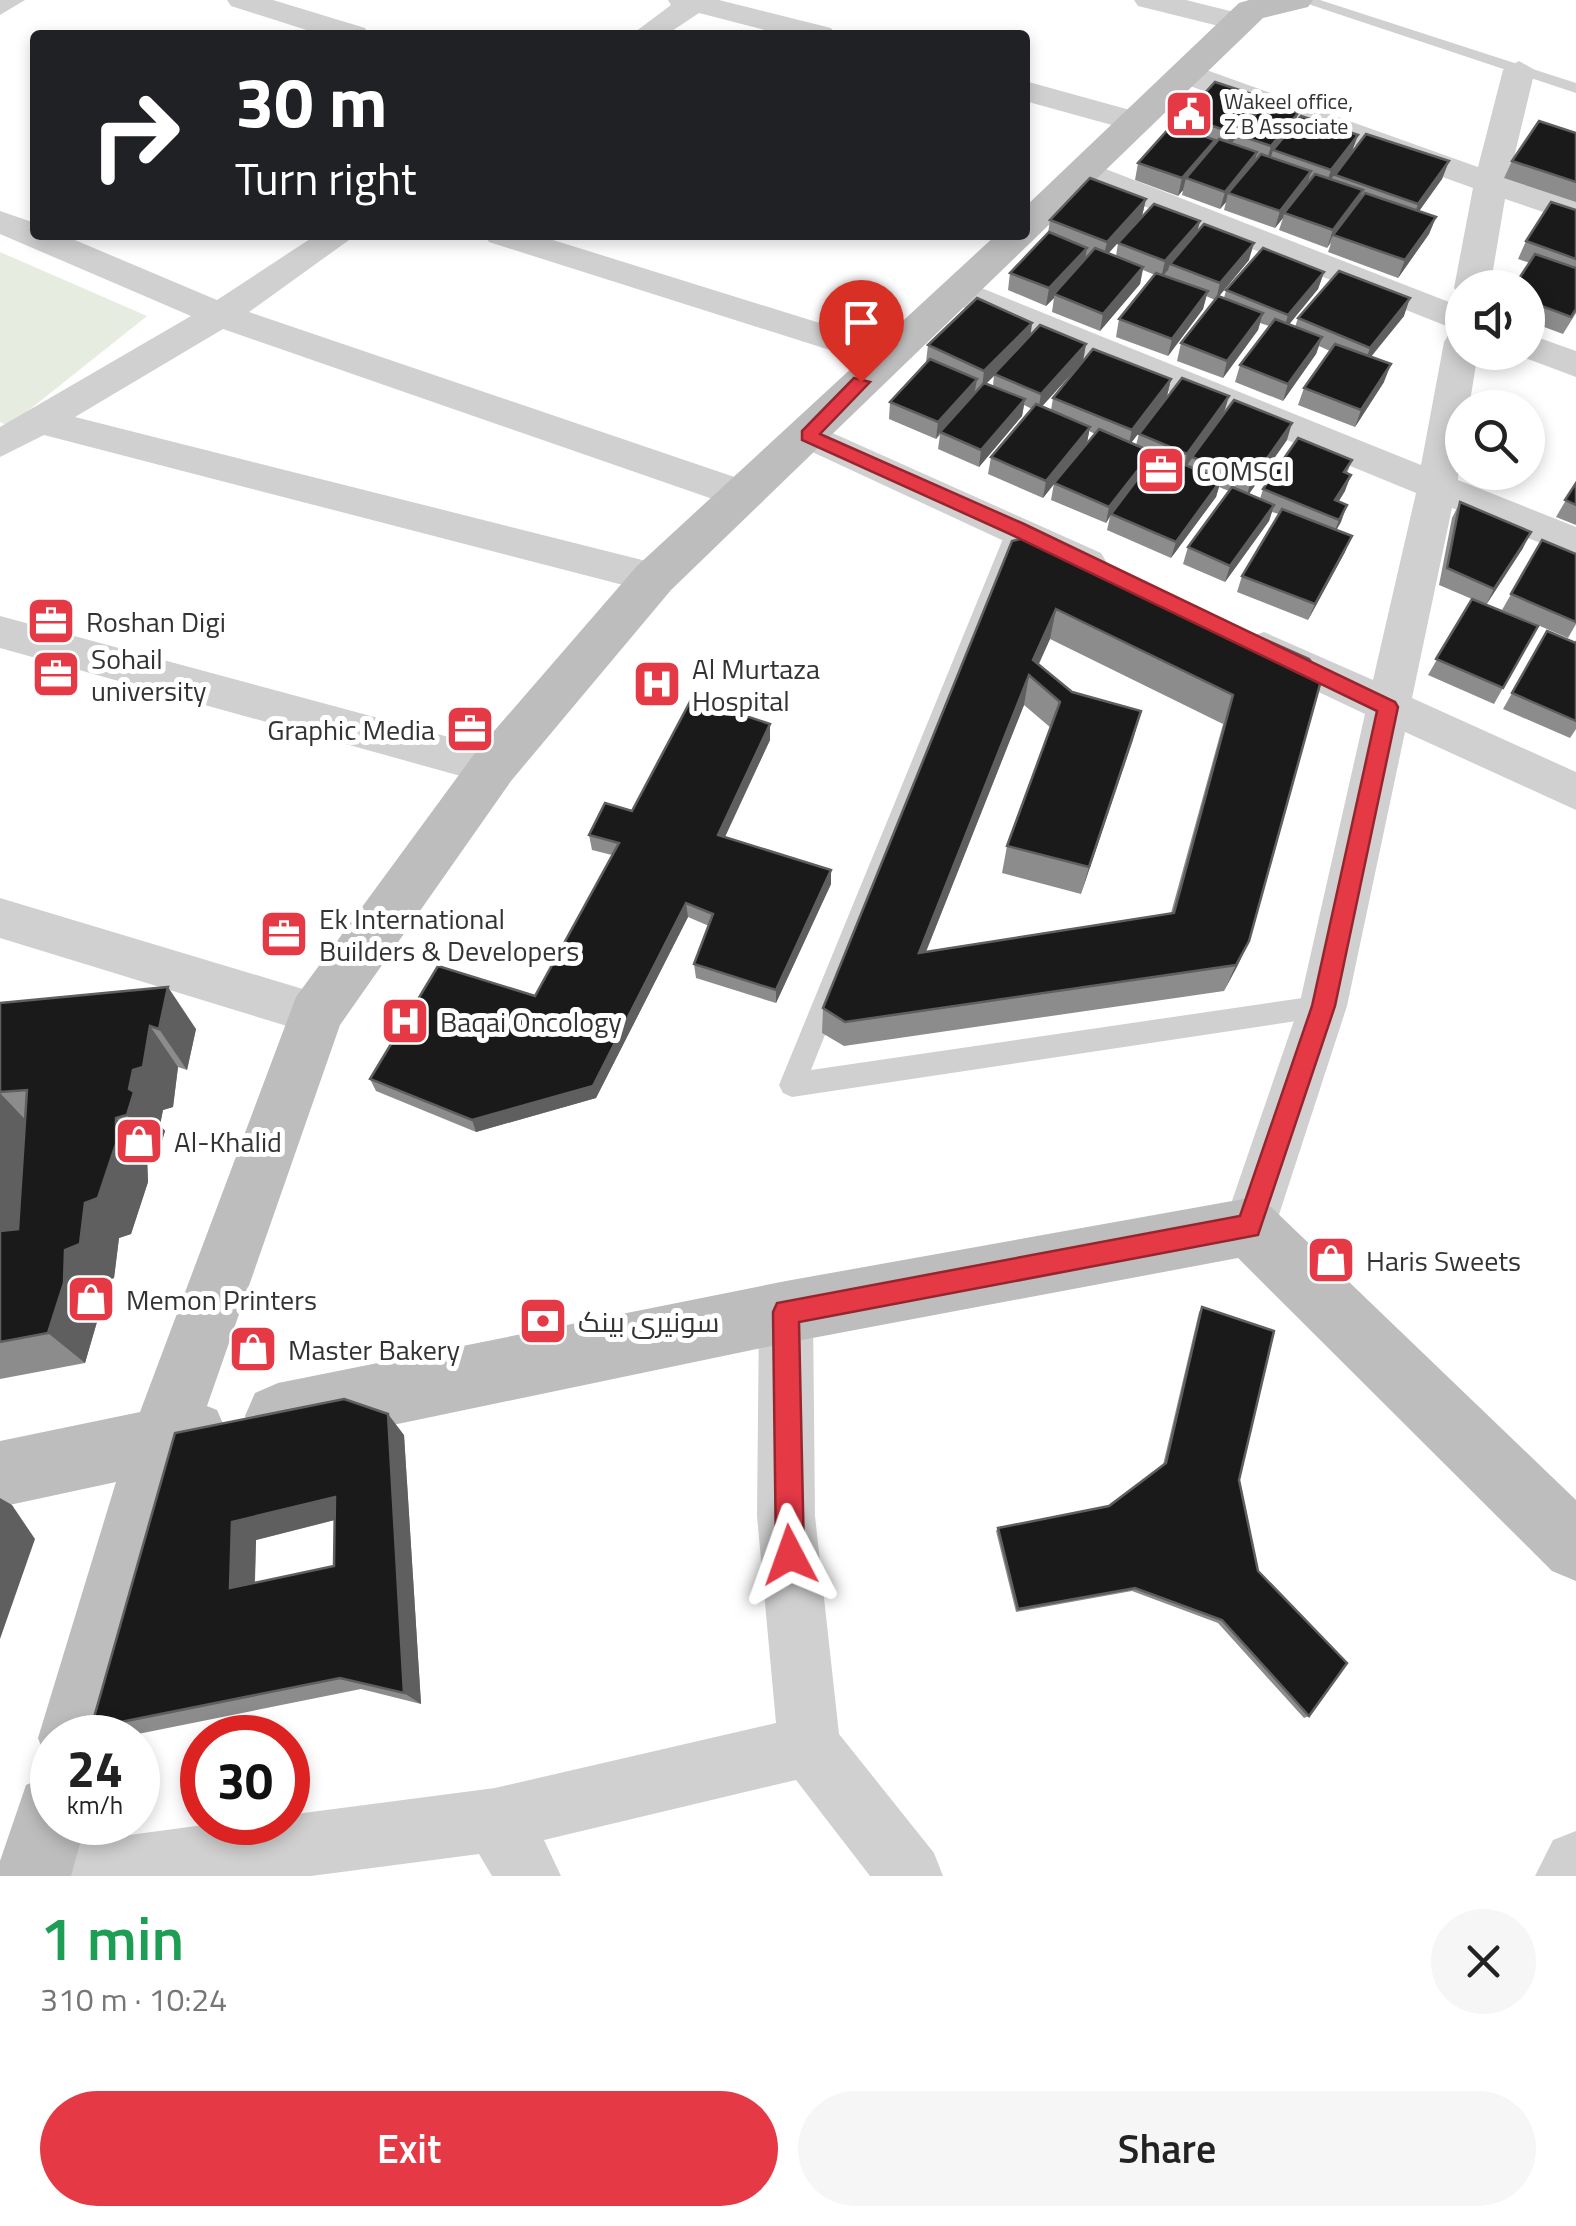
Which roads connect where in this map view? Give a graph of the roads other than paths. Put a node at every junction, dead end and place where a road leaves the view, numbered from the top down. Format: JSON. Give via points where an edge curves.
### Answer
{"nodes":[{"id":1,"x":10,"y":0,"type":"edge"},
{"id":2,"x":242,"y":0,"type":"edge"},
{"id":3,"x":1150,"y":0,"type":"edge"},
{"id":4,"x":1300,"y":0,"type":"edge"},
{"id":5,"x":691,"y":1,"type":"edge"},
{"id":6,"x":0,"y":6,"type":"edge"},
{"id":7,"x":1239,"y":22,"type":"junction"},
{"id":8,"x":338,"y":30,"type":"edge"},
{"id":9,"x":653,"y":30,"type":"edge"},
{"id":10,"x":801,"y":30,"type":"edge"},
{"id":11,"x":1519,"y":70,"type":"junction"},
{"id":12,"x":1187,"y":74,"type":"junction"},
{"id":13,"x":1576,"y":88,"type":"edge"},
{"id":14,"x":1030,"y":92,"type":"edge"},
{"id":15,"x":1137,"y":122,"type":"junction"},
{"id":16,"x":1085,"y":171,"type":"junction"},
{"id":17,"x":1491,"y":182,"type":"junction"},
{"id":18,"x":1576,"y":212,"type":"edge"},
{"id":19,"x":0,"y":221,"type":"edge"},
{"id":20,"x":1030,"y":224,"type":"edge"},
{"id":21,"x":30,"y":234,"type":"edge"},
{"id":22,"x":44,"y":240,"type":"edge"},
{"id":23,"x":332,"y":240,"type":"edge"},
{"id":24,"x":517,"y":240,"type":"edge"},
{"id":25,"x":1014,"y":240,"type":"edge"},
{"id":26,"x":1475,"y":270,"type":"edge"},
{"id":27,"x":961,"y":293,"type":"junction"},
{"id":28,"x":1445,"y":313,"type":"edge"},
{"id":29,"x":220,"y":315,"type":"junction"},
{"id":30,"x":1545,"y":352,"type":"edge"},
{"id":31,"x":887,"y":356,"type":"junction"},
{"id":32,"x":1576,"y":364,"type":"edge"},
{"id":33,"x":1457,"y":370,"type":"edge"},
{"id":34,"x":40,"y":421,"type":"junction"},
{"id":35,"x":808,"y":436,"type":"junction"},
{"id":36,"x":0,"y":444,"type":"edge"},
{"id":37,"x":1436,"y":486,"type":"junction"},
{"id":38,"x":744,"y":495,"type":"junction"},
{"id":39,"x":1017,"y":529,"type":"junction"},
{"id":40,"x":1576,"y":543,"type":"edge"},
{"id":41,"x":654,"y":578,"type":"junction"},
{"id":42,"x":1123,"y":580,"type":"edge"},
{"id":43,"x":1229,"y":631,"type":"edge"},
{"id":44,"x":0,"y":632,"type":"edge"},
{"id":45,"x":1388,"y":707,"type":"junction"},
{"id":46,"x":493,"y":767,"type":"junction"},
{"id":47,"x":1576,"y":792,"type":"edge"},
{"id":48,"x":0,"y":918,"type":"edge"},
{"id":49,"x":1323,"y":1006,"type":"junction"},
{"id":50,"x":153,"y":1012,"type":"edge"},
{"id":51,"x":316,"y":1014,"type":"junction"},
{"id":52,"x":1249,"y":1226,"type":"junction"},
{"id":53,"x":786,"y":1312,"type":"junction"},
{"id":54,"x":162,"y":1440,"type":"junction"},
{"id":55,"x":0,"y":1474,"type":"edge"},
{"id":56,"x":1576,"y":1547,"type":"edge"},
{"id":57,"x":81,"y":1715,"type":"edge"},
{"id":58,"x":809,"y":1746,"type":"junction"},
{"id":59,"x":495,"y":1820,"type":"junction"},
{"id":60,"x":43,"y":1845,"type":"edge"},
{"id":61,"x":1576,"y":1863,"type":"edge"},
{"id":62,"x":34,"y":1876,"type":"edge"},
{"id":63,"x":62,"y":1876,"type":"edge"},
{"id":64,"x":529,"y":1876,"type":"edge"},
{"id":65,"x":911,"y":1876,"type":"edge"},
{"id":66,"x":1567,"y":1876,"type":"edge"}],
"edges":[{"from":1,"to":6,"type":"street"},
{"from":2,"to":8,"type":"street"},
{"from":3,"to":7,"type":"street"},
{"from":4,"to":7,"type":"street","via":[[1251,10]]},
{"from":4,"to":11,"type":"lane"},
{"from":5,"to":9,"type":"street"},
{"from":5,"to":10,"type":"street"},
{"from":7,"to":12,"type":"street"},
{"from":11,"to":13,"type":"lane"},
{"from":11,"to":17,"type":"street"},
{"from":12,"to":15,"type":"street"},
{"from":12,"to":17,"type":"street"},
{"from":14,"to":15,"type":"street"},
{"from":15,"to":16,"type":"street"},
{"from":16,"to":20,"type":"street"},
{"from":16,"to":28,"type":"street"},
{"from":17,"to":18,"type":"street"},
{"from":17,"to":26,"type":"street"},
{"from":19,"to":21,"type":"street"},
{"from":22,"to":29,"type":"street"},
{"from":23,"to":29,"type":"street"},
{"from":24,"to":31,"type":"street"},
{"from":25,"to":27,"type":"street"},
{"from":27,"to":31,"type":"street"},
{"from":27,"to":37,"type":"street"},
{"from":29,"to":34,"type":"street"},
{"from":29,"to":38,"type":"street"},
{"from":30,"to":32,"type":"street"},
{"from":31,"to":35,"type":"street"},
{"from":33,"to":37,"type":"street"},
{"from":34,"to":36,"type":"street"},
{"from":34,"to":41,"type":"street"},
{"from":35,"to":38,"type":"street"},
{"from":35,"to":39,"type":"street"},
{"from":37,"to":40,"type":"street"},
{"from":37,"to":45,"type":"street"},
{"from":38,"to":41,"type":"street"},
{"from":39,"to":42,"type":"street"},
{"from":39,"to":49,"type":"lane","via":[[792,1085]]},
{"from":41,"to":46,"type":"street"},
{"from":43,"to":45,"type":"street"},
{"from":44,"to":46,"type":"street"},
{"from":45,"to":47,"type":"street"},
{"from":45,"to":49,"type":"street"},
{"from":46,"to":51,"type":"street"},
{"from":48,"to":51,"type":"street"},
{"from":49,"to":52,"type":"street"},
{"from":50,"to":51,"type":"street"},
{"from":51,"to":54,"type":"street"},
{"from":52,"to":53,"type":"street"},
{"from":52,"to":56,"type":"street"},
{"from":53,"to":54,"type":"street"},
{"from":53,"to":58,"type":"street","via":[[786,1516]]},
{"from":54,"to":55,"type":"street"},
{"from":54,"to":57,"type":"street"},
{"from":58,"to":59,"type":"street"},
{"from":58,"to":65,"type":"street"},
{"from":59,"to":63,"type":"street"},
{"from":59,"to":64,"type":"street"},
{"from":60,"to":62,"type":"street"},
{"from":61,"to":66,"type":"street"}]}
